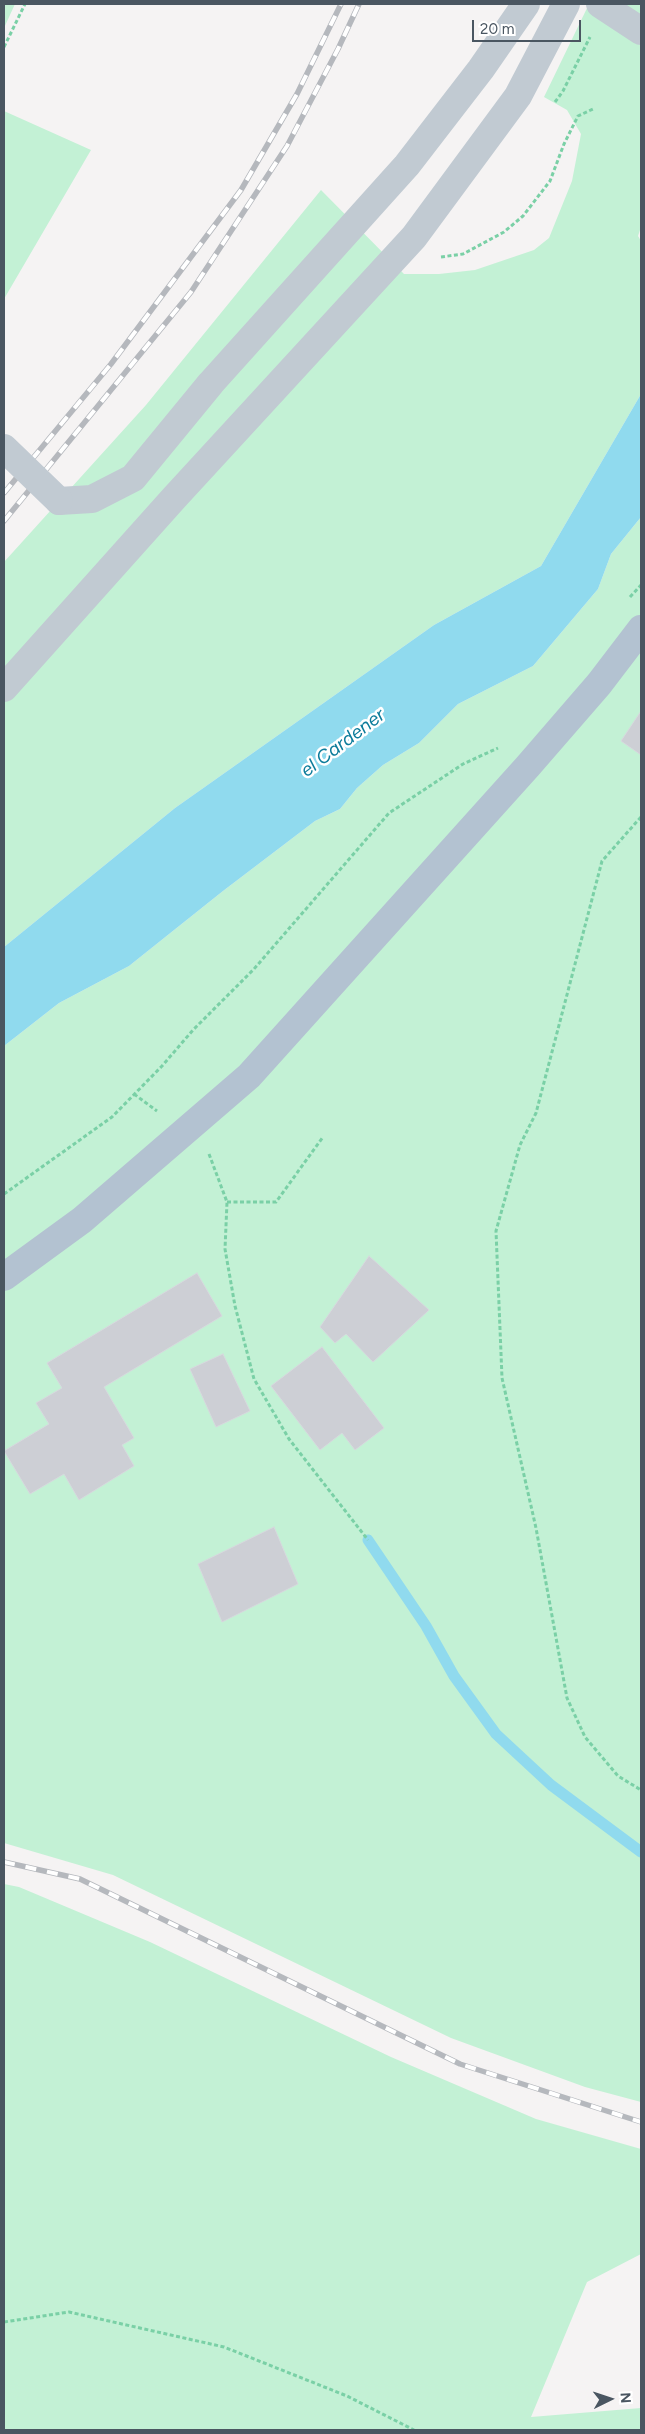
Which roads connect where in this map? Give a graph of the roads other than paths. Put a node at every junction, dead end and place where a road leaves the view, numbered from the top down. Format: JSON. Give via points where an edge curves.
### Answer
{"nodes":[{"id":1,"x":526,"y":4,"type":"edge"},
{"id":2,"x":566,"y":4,"type":"edge"},
{"id":3,"x":609,"y":10,"type":"edge"},
{"id":4,"x":641,"y":31,"type":"edge"},
{"id":5,"x":4,"y":448,"type":"edge"},
{"id":6,"x":641,"y":629,"type":"edge"},
{"id":7,"x":641,"y":645,"type":"edge"},
{"id":8,"x":598,"y":684,"type":"junction"},
{"id":9,"x":4,"y":688,"type":"edge"},
{"id":10,"x":4,"y":1277,"type":"edge"}],
"edges":[{"from":1,"to":5,"type":"street","bridge":true,"via":[[407,165],[211,383],[133,478],[92,499],[58,501]]},
{"from":2,"to":9,"type":"street","via":[[518,96],[414,237]]},
{"from":3,"to":4,"type":"street"},
{"from":6,"to":8,"type":"main road"},
{"from":7,"to":8,"type":"main road"},
{"from":8,"to":10,"type":"main road","via":[[250,1076],[82,1220]]}]}
